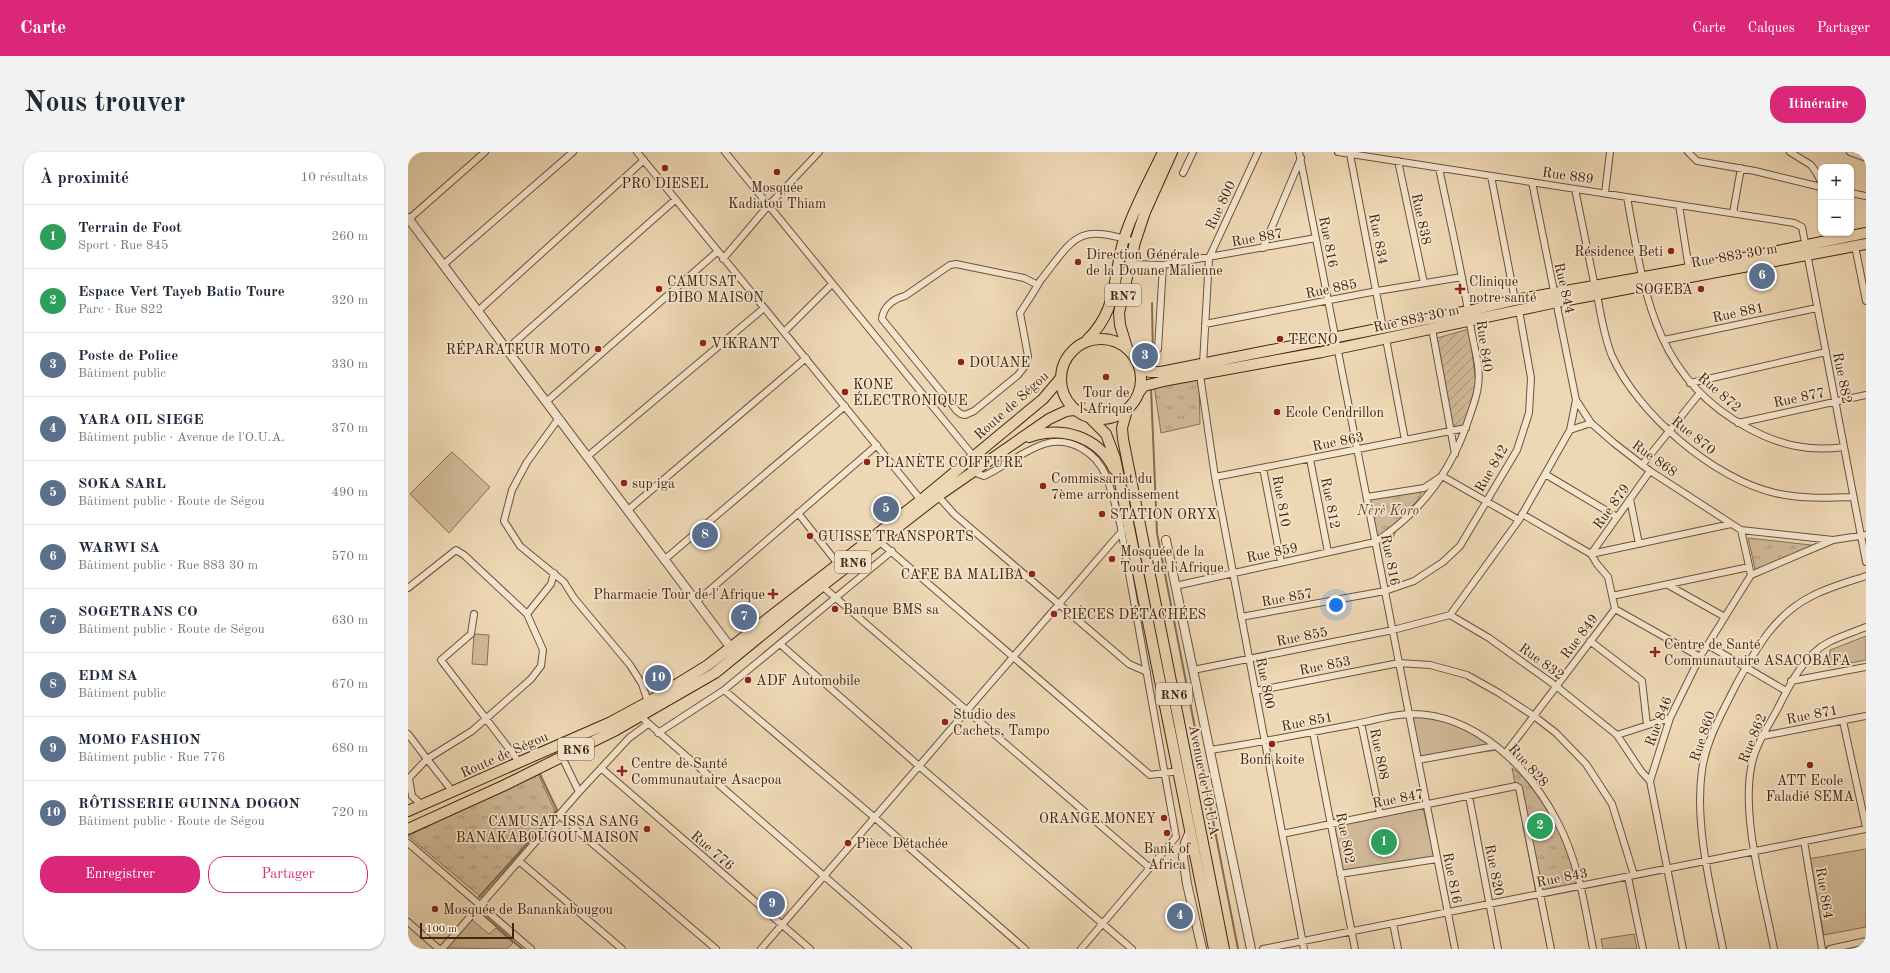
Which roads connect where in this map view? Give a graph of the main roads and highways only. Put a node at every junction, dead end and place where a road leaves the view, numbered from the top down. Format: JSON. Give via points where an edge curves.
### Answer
{"nodes":[{"id":1,"x":1163,"y":152,"type":"edge"},
{"id":2,"x":1172,"y":152,"type":"edge"},
{"id":3,"x":1866,"y":233,"type":"edge"},
{"id":4,"x":1866,"y":244,"type":"edge"},
{"id":5,"x":1806,"y":251,"type":"junction"},
{"id":6,"x":1642,"y":282,"type":"junction"},
{"id":7,"x":1555,"y":298,"type":"junction"},
{"id":8,"x":1469,"y":316,"type":"junction"},
{"id":9,"x":1086,"y":341,"type":"junction"},
{"id":10,"x":1127,"y":348,"type":"junction"},
{"id":11,"x":1140,"y":368,"type":"junction"},
{"id":12,"x":1060,"y":379,"type":"junction"},
{"id":13,"x":1139,"y":392,"type":"junction"},
{"id":14,"x":1074,"y":410,"type":"junction"},
{"id":15,"x":1127,"y":410,"type":"junction"},
{"id":16,"x":1090,"y":418,"type":"junction"},
{"id":17,"x":1009,"y":446,"type":"junction"},
{"id":18,"x":1121,"y":484,"type":"junction"},
{"id":19,"x":734,"y":652,"type":"junction"},
{"id":20,"x":408,"y":811,"type":"edge"},
{"id":21,"x":408,"y":829,"type":"edge"},
{"id":22,"x":1214,"y":949,"type":"edge"},
{"id":23,"x":1224,"y":949,"type":"edge"}],
"edges":[{"from":1,"to":9,"type":"main road","number":"RN7","via":[[1124,239],[1109,310],[1104,321]]},
{"from":2,"to":10,"type":"main road","number":"RN7","via":[[1135,242],[1119,313]]},
{"from":3,"to":5,"type":"main road"},
{"from":4,"to":5,"type":"main road","name":"Rue 883 30 m"},
{"from":5,"to":6,"type":"main road","name":"Rue 883 30 m"},
{"from":5,"to":6,"type":"main road","via":[[1690,269]]},
{"from":6,"to":7,"type":"main road","name":"Rue 883 30 m"},
{"from":7,"to":8,"type":"main road","name":"Rue 883 30 m","via":[[1519,310]]},
{"from":7,"to":8,"type":"main road","via":[[1515,300]]},
{"from":8,"to":11,"type":"main road","via":[[1383,328],[1161,372],[1150,372]]},
{"from":8,"to":13,"type":"main road","name":"Rue 883 30 m","via":[[1432,329],[1386,339],[1155,382],[1144,386]]},
{"from":9,"to":10,"type":"main road","via":[[1108,339]]},
{"from":9,"to":12,"type":"main road","via":[[1070,352],[1061,369]]},
{"from":10,"to":11,"type":"main road"},
{"from":11,"to":13,"type":"main road"},
{"from":12,"to":14,"type":"main road","name":"Route de Ségou","via":[[1064,396]]},
{"from":12,"to":19,"type":"main road","name":"Route de Ségou","number":"RN6","via":[[1043,399],[974,457],[838,564]]},
{"from":13,"to":15,"type":"main road"},
{"from":14,"to":16,"type":"main road"},
{"from":14,"to":17,"type":"main road","name":"Route de Ségou","number":"RN6","via":[[1049,419]]},
{"from":15,"to":16,"type":"main road","via":[[1106,419]]},
{"from":15,"to":23,"type":"main road","name":"Avenue de l'O.U.A.","number":"RN6","via":[[1122,424],[1123,439]]},
{"from":16,"to":18,"type":"main road","name":"Avenue de l'O.U.A.","number":"RN6","via":[[1108,439]]},
{"from":17,"to":18,"type":"main road","number":"RN6","via":[[1042,433],[1065,432],[1089,441],[1102,451]]},
{"from":17,"to":19,"type":"main road","name":"Route de Ségou","number":"RN6","via":[[938,496]]},
{"from":18,"to":22,"type":"main road","name":"Avenue de l'O.U.A.","number":"RN6"},
{"from":19,"to":20,"type":"main road","name":"Route de Ségou","number":"RN6","via":[[611,722]]},
{"from":19,"to":21,"type":"main road","name":"Route de Ségou","number":"RN6","via":[[715,673],[640,716],[562,757]]}]}
